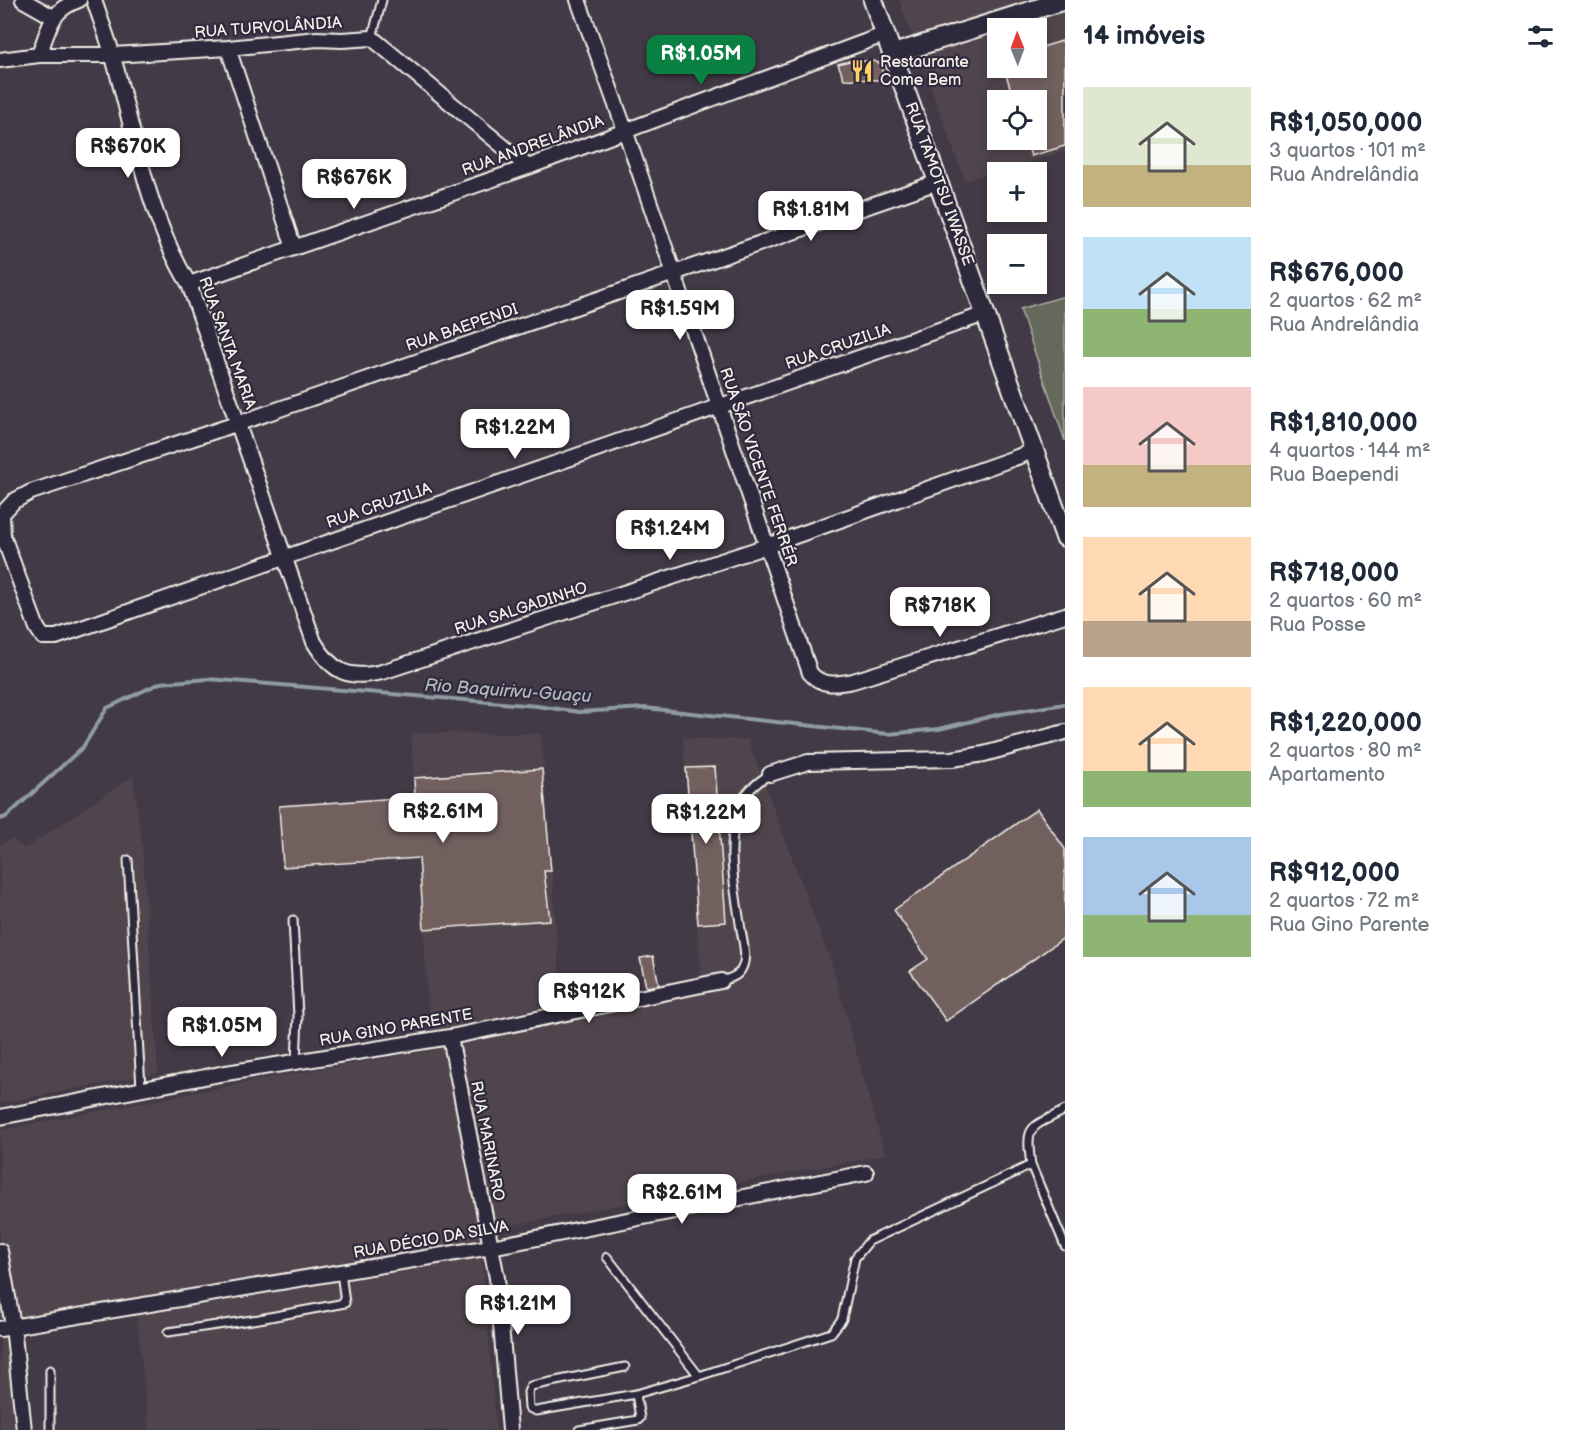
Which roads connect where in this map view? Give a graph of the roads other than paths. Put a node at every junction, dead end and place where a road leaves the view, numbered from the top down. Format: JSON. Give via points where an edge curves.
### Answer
{"nodes":[{"id":1,"x":23,"y":0,"type":"edge"},
{"id":2,"x":79,"y":0,"type":"edge"},
{"id":3,"x":94,"y":0,"type":"edge"},
{"id":4,"x":382,"y":0,"type":"edge"},
{"id":5,"x":578,"y":0,"type":"edge"},
{"id":6,"x":873,"y":0,"type":"edge"},
{"id":7,"x":1065,"y":0,"type":"edge"},
{"id":8,"x":53,"y":17,"type":"junction"},
{"id":9,"x":886,"y":34,"type":"junction"},
{"id":10,"x":372,"y":38,"type":"junction"},
{"id":11,"x":228,"y":48,"type":"junction"},
{"id":12,"x":893,"y":54,"type":"junction"},
{"id":13,"x":39,"y":55,"type":"junction"},
{"id":14,"x":113,"y":55,"type":"junction"},
{"id":15,"x":0,"y":60,"type":"edge"},
{"id":16,"x":625,"y":130,"type":"junction"},
{"id":17,"x":528,"y":167,"type":"junction"},
{"id":18,"x":938,"y":182,"type":"junction"},
{"id":19,"x":294,"y":248,"type":"junction"},
{"id":20,"x":673,"y":272,"type":"junction"},
{"id":21,"x":189,"y":284,"type":"junction"},
{"id":22,"x":985,"y":314,"type":"junction"},
{"id":23,"x":720,"y":405,"type":"junction"},
{"id":24,"x":239,"y":423,"type":"junction"},
{"id":25,"x":1034,"y":451,"type":"junction"},
{"id":26,"x":1065,"y":537,"type":"edge"},
{"id":27,"x":767,"y":546,"type":"junction"},
{"id":28,"x":285,"y":556,"type":"junction"},
{"id":29,"x":1065,"y":615,"type":"edge"},
{"id":30,"x":310,"y":629,"type":"joint"},
{"id":31,"x":56,"y":637,"type":"joint"},
{"id":32,"x":1065,"y":732,"type":"edge"},
{"id":33,"x":770,"y":774,"type":"joint"},
{"id":34,"x":128,"y":860,"type":"dead end"},
{"id":35,"x":292,"y":920,"type":"dead end"},
{"id":36,"x":721,"y":981,"type":"joint"},
{"id":37,"x":450,"y":1036,"type":"junction"},
{"id":38,"x":296,"y":1062,"type":"junction"},
{"id":39,"x":141,"y":1088,"type":"junction"},
{"id":40,"x":1065,"y":1110,"type":"edge"},
{"id":41,"x":0,"y":1117,"type":"edge"},
{"id":42,"x":1030,"y":1165,"type":"junction"},
{"id":43,"x":866,"y":1173,"type":"dead end"},
{"id":44,"x":491,"y":1246,"type":"junction"},
{"id":45,"x":1065,"y":1246,"type":"edge"},
{"id":46,"x":0,"y":1251,"type":"edge"},
{"id":47,"x":606,"y":1257,"type":"dead end"},
{"id":48,"x":341,"y":1272,"type":"junction"},
{"id":49,"x":7,"y":1327,"type":"edge"},
{"id":50,"x":168,"y":1332,"type":"dead end"},
{"id":51,"x":625,"y":1367,"type":"dead end"},
{"id":52,"x":50,"y":1370,"type":"dead end"},
{"id":53,"x":699,"y":1376,"type":"junction"},
{"id":54,"x":636,"y":1394,"type":"junction"},
{"id":55,"x":24,"y":1430,"type":"edge"},
{"id":56,"x":50,"y":1430,"type":"edge"},
{"id":57,"x":510,"y":1430,"type":"edge"},
{"id":58,"x":579,"y":1430,"type":"edge"}],
"edges":[{"from":1,"to":8,"type":"street"},
{"from":2,"to":8,"type":"street"},
{"from":3,"to":14,"type":"street","name":"RUA SANTA MARIA"},
{"from":4,"to":10,"type":"lane"},
{"from":5,"to":16,"type":"street","name":"RUA SÃO VICENTE FERRÉR"},
{"from":6,"to":9,"type":"street","name":"RUA TAMOTSU IWASSE"},
{"from":7,"to":12,"type":"street"},
{"from":8,"to":13,"type":"street"},
{"from":9,"to":12,"type":"street","name":"RUA TAMOTSU IWASSE"},
{"from":9,"to":16,"type":"street","name":"RUA ANDRELÂNDIA"},
{"from":10,"to":11,"type":"street","name":"RUA TURVOLÂNDIA"},
{"from":10,"to":17,"type":"street"},
{"from":11,"to":14,"type":"street","name":"RUA TURVOLÂNDIA"},
{"from":11,"to":19,"type":"street"},
{"from":12,"to":18,"type":"street","name":"RUA TAMOTSU IWASSE"},
{"from":13,"to":14,"type":"street","name":"RUA TURVOLÂNDIA"},
{"from":13,"to":15,"type":"street","name":"RUA TURVOLÂNDIA"},
{"from":14,"to":21,"type":"street","name":"RUA SANTA MARIA","via":[[143,175],[164,236]]},
{"from":16,"to":17,"type":"street","name":"RUA ANDRELÂNDIA"},
{"from":16,"to":20,"type":"street","name":"RUA SÃO VICENTE FERRÉR"},
{"from":17,"to":19,"type":"street","name":"RUA ANDRELÂNDIA"},
{"from":18,"to":20,"type":"street","name":"RUA BAEPENDI"},
{"from":18,"to":22,"type":"street","name":"RUA TAMOTSU IWASSE"},
{"from":19,"to":21,"type":"street","name":"RUA ANDRELÂNDIA"},
{"from":20,"to":23,"type":"street","name":"RUA SÃO VICENTE FERRÉR"},
{"from":20,"to":24,"type":"street","name":"RUA BAEPENDI"},
{"from":21,"to":24,"type":"street","name":"RUA SANTA MARIA"},
{"from":22,"to":23,"type":"street","name":"RUA CRUZILIA"},
{"from":22,"to":25,"type":"street","name":"RUA TAMOTSU IWASSE"},
{"from":23,"to":27,"type":"street","name":"RUA SÃO VICENTE FERRÉR"},
{"from":23,"to":28,"type":"street","name":"RUA CRUZILIA"},
{"from":24,"to":28,"type":"street","name":"RUA SANTA MARIA"},
{"from":24,"to":31,"type":"street","name":"RUA BAEPENDI","via":[[31,492],[14,501],[2,514],[3,536],[37,628],[43,637]]},
{"from":25,"to":26,"type":"street","name":"RUA TAMOTSU IWASSE"},
{"from":25,"to":27,"type":"street","name":"RUA SALGADINHO"},
{"from":27,"to":29,"type":"street","name":"RUA SÃO VICENTE FERRÉR","via":[[810,673],[825,683],[853,681]]},
{"from":27,"to":30,"type":"street","name":"RUA SALGADINHO","via":[[367,675],[354,675],[331,665],[314,642]]},
{"from":28,"to":30,"type":"street","name":"RUA SANTA MARIA"},
{"from":28,"to":31,"type":"street","name":"RUA CRUZILIA"},
{"from":32,"to":33,"type":"street","via":[[962,758],[808,762]]},
{"from":33,"to":36,"type":"lane","name":"RUA GINO PARENTE","via":[[756,783],[742,801],[733,834],[732,866],[745,954],[741,971]]},
{"from":34,"to":39,"type":"lane"},
{"from":35,"to":38,"type":"lane","via":[[298,1016]]},
{"from":36,"to":37,"type":"street","name":"RUA GINO PARENTE"},
{"from":37,"to":38,"type":"street","name":"RUA GINO PARENTE"},
{"from":37,"to":44,"type":"street","name":"RUA MARINARO"},
{"from":38,"to":39,"type":"street","name":"RUA GINO PARENTE"},
{"from":39,"to":41,"type":"street","name":"RUA GINO PARENTE"},
{"from":40,"to":42,"type":"lane","via":[[1033,1127],[1027,1138]]},
{"from":42,"to":45,"type":"lane"},
{"from":42,"to":53,"type":"lane","via":[[869,1241],[855,1258],[842,1319],[831,1333]]},
{"from":43,"to":44,"type":"street","name":"RUA DÉCIO DA SILVA"},
{"from":44,"to":48,"type":"street","name":"RUA DÉCIO DA SILVA"},
{"from":44,"to":57,"type":"street","name":"RUA MARINARO"},
{"from":46,"to":49,"type":"street"},
{"from":47,"to":53,"type":"lane"},
{"from":48,"to":49,"type":"street","name":"RUA DÉCIO DA SILVA"},
{"from":48,"to":50,"type":"lane","via":[[345,1304]]},
{"from":49,"to":55,"type":"street"},
{"from":51,"to":54,"type":"lane","via":[[531,1386],[529,1408],[536,1411]]},
{"from":52,"to":56,"type":"lane"},
{"from":53,"to":54,"type":"lane"},
{"from":54,"to":58,"type":"lane","via":[[638,1420]]}]}
